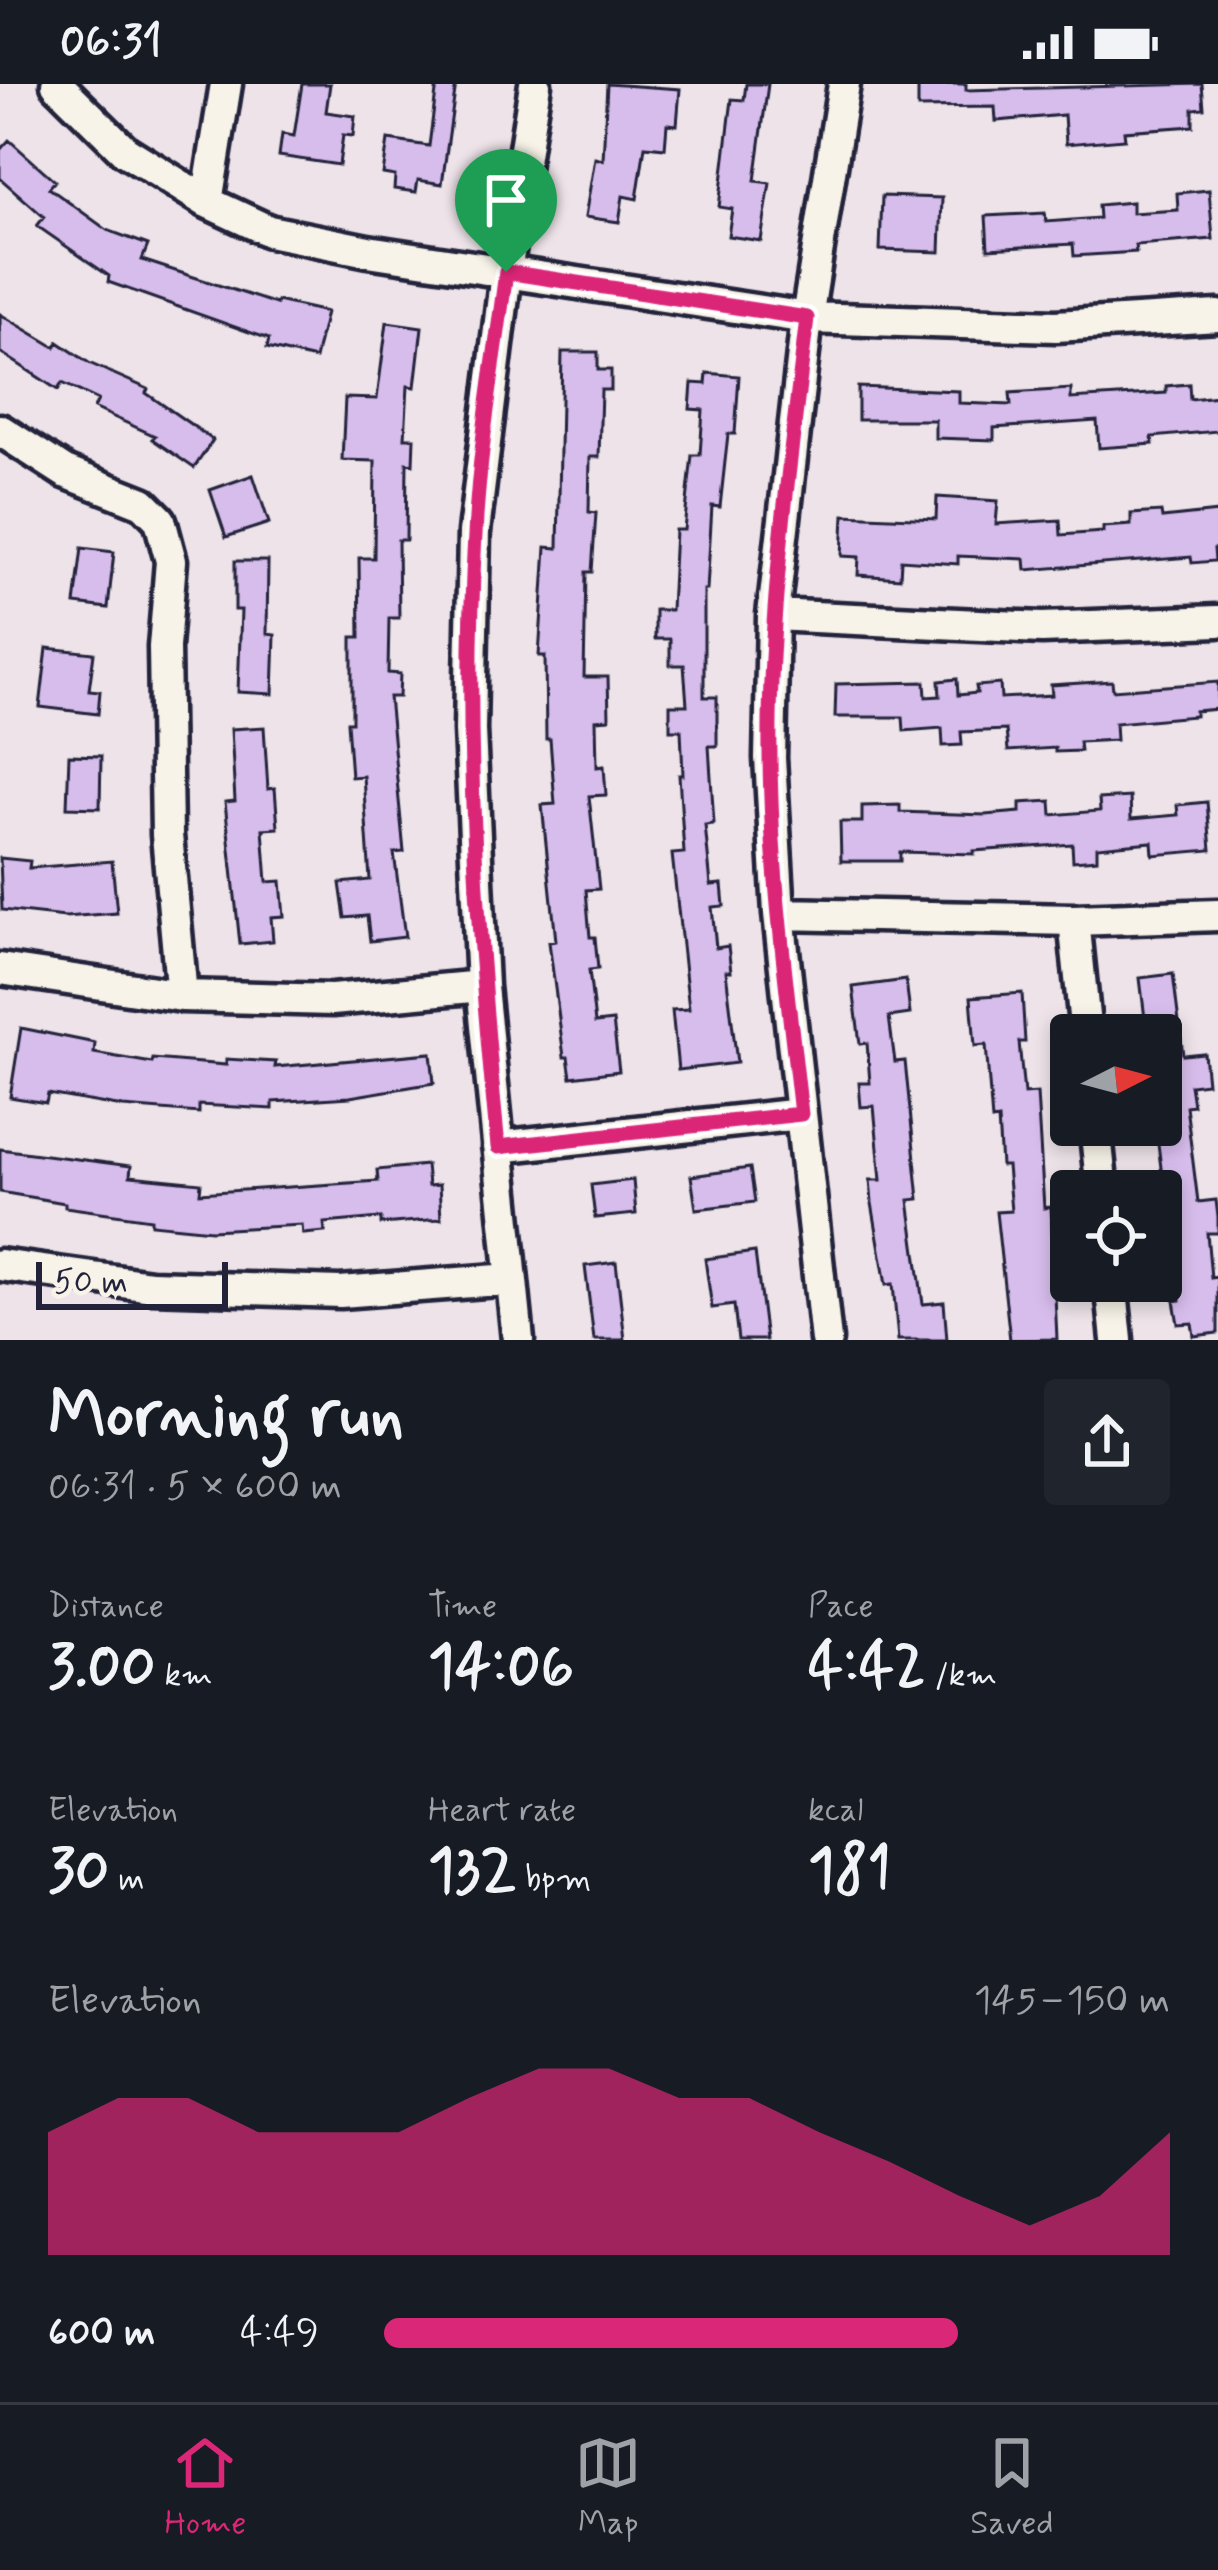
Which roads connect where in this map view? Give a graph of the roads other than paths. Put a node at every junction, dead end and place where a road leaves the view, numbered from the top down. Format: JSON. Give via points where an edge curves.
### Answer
{"nodes":[{"id":1,"x":57,"y":84,"type":"edge"},
{"id":2,"x":226,"y":84,"type":"edge"},
{"id":3,"x":535,"y":84,"type":"edge"},
{"id":4,"x":844,"y":84,"type":"edge"},
{"id":5,"x":207,"y":202,"type":"junction"},
{"id":6,"x":506,"y":272,"type":"junction"},
{"id":7,"x":1218,"y":316,"type":"edge"},
{"id":8,"x":807,"y":318,"type":"junction"},
{"id":9,"x":0,"y":430,"type":"edge"},
{"id":10,"x":773,"y":615,"type":"junction"},
{"id":11,"x":1218,"y":620,"type":"edge"},
{"id":12,"x":779,"y":914,"type":"junction"},
{"id":13,"x":1218,"y":915,"type":"edge"},
{"id":14,"x":1074,"y":920,"type":"junction"},
{"id":15,"x":0,"y":969,"type":"edge"},
{"id":16,"x":482,"y":986,"type":"junction"},
{"id":17,"x":182,"y":996,"type":"junction"},
{"id":18,"x":1084,"y":1014,"type":"edge"},
{"id":19,"x":801,"y":1114,"type":"junction"},
{"id":20,"x":498,"y":1147,"type":"junction"},
{"id":21,"x":0,"y":1264,"type":"edge"},
{"id":22,"x":511,"y":1279,"type":"junction"},
{"id":23,"x":1113,"y":1302,"type":"edge"},
{"id":24,"x":518,"y":1340,"type":"edge"},
{"id":25,"x":826,"y":1340,"type":"edge"},
{"id":26,"x":1117,"y":1340,"type":"edge"}],
"edges":[{"from":1,"to":5,"type":"street","via":[[124,151]]},
{"from":2,"to":5,"type":"street"},
{"from":3,"to":6,"type":"street"},
{"from":4,"to":8,"type":"street"},
{"from":5,"to":6,"type":"street","via":[[269,231]]},
{"from":6,"to":8,"type":"street"},
{"from":6,"to":16,"type":"street","via":[[475,532],[470,730]]},
{"from":7,"to":8,"type":"street","via":[[1056,326]]},
{"from":8,"to":10,"type":"street"},
{"from":9,"to":17,"type":"street","via":[[65,472],[143,503],[160,520],[171,561],[167,835]]},
{"from":10,"to":11,"type":"street","via":[[1042,628]]},
{"from":10,"to":12,"type":"street"},
{"from":12,"to":14,"type":"street"},
{"from":12,"to":19,"type":"street"},
{"from":13,"to":14,"type":"street"},
{"from":14,"to":18,"type":"street"},
{"from":15,"to":17,"type":"street"},
{"from":16,"to":17,"type":"street","via":[[332,1000]]},
{"from":16,"to":20,"type":"street"},
{"from":19,"to":20,"type":"street"},
{"from":19,"to":25,"type":"street"},
{"from":20,"to":22,"type":"street"},
{"from":21,"to":22,"type":"street","via":[[151,1286],[340,1292]]},
{"from":22,"to":24,"type":"street"},
{"from":23,"to":26,"type":"street"}]}
